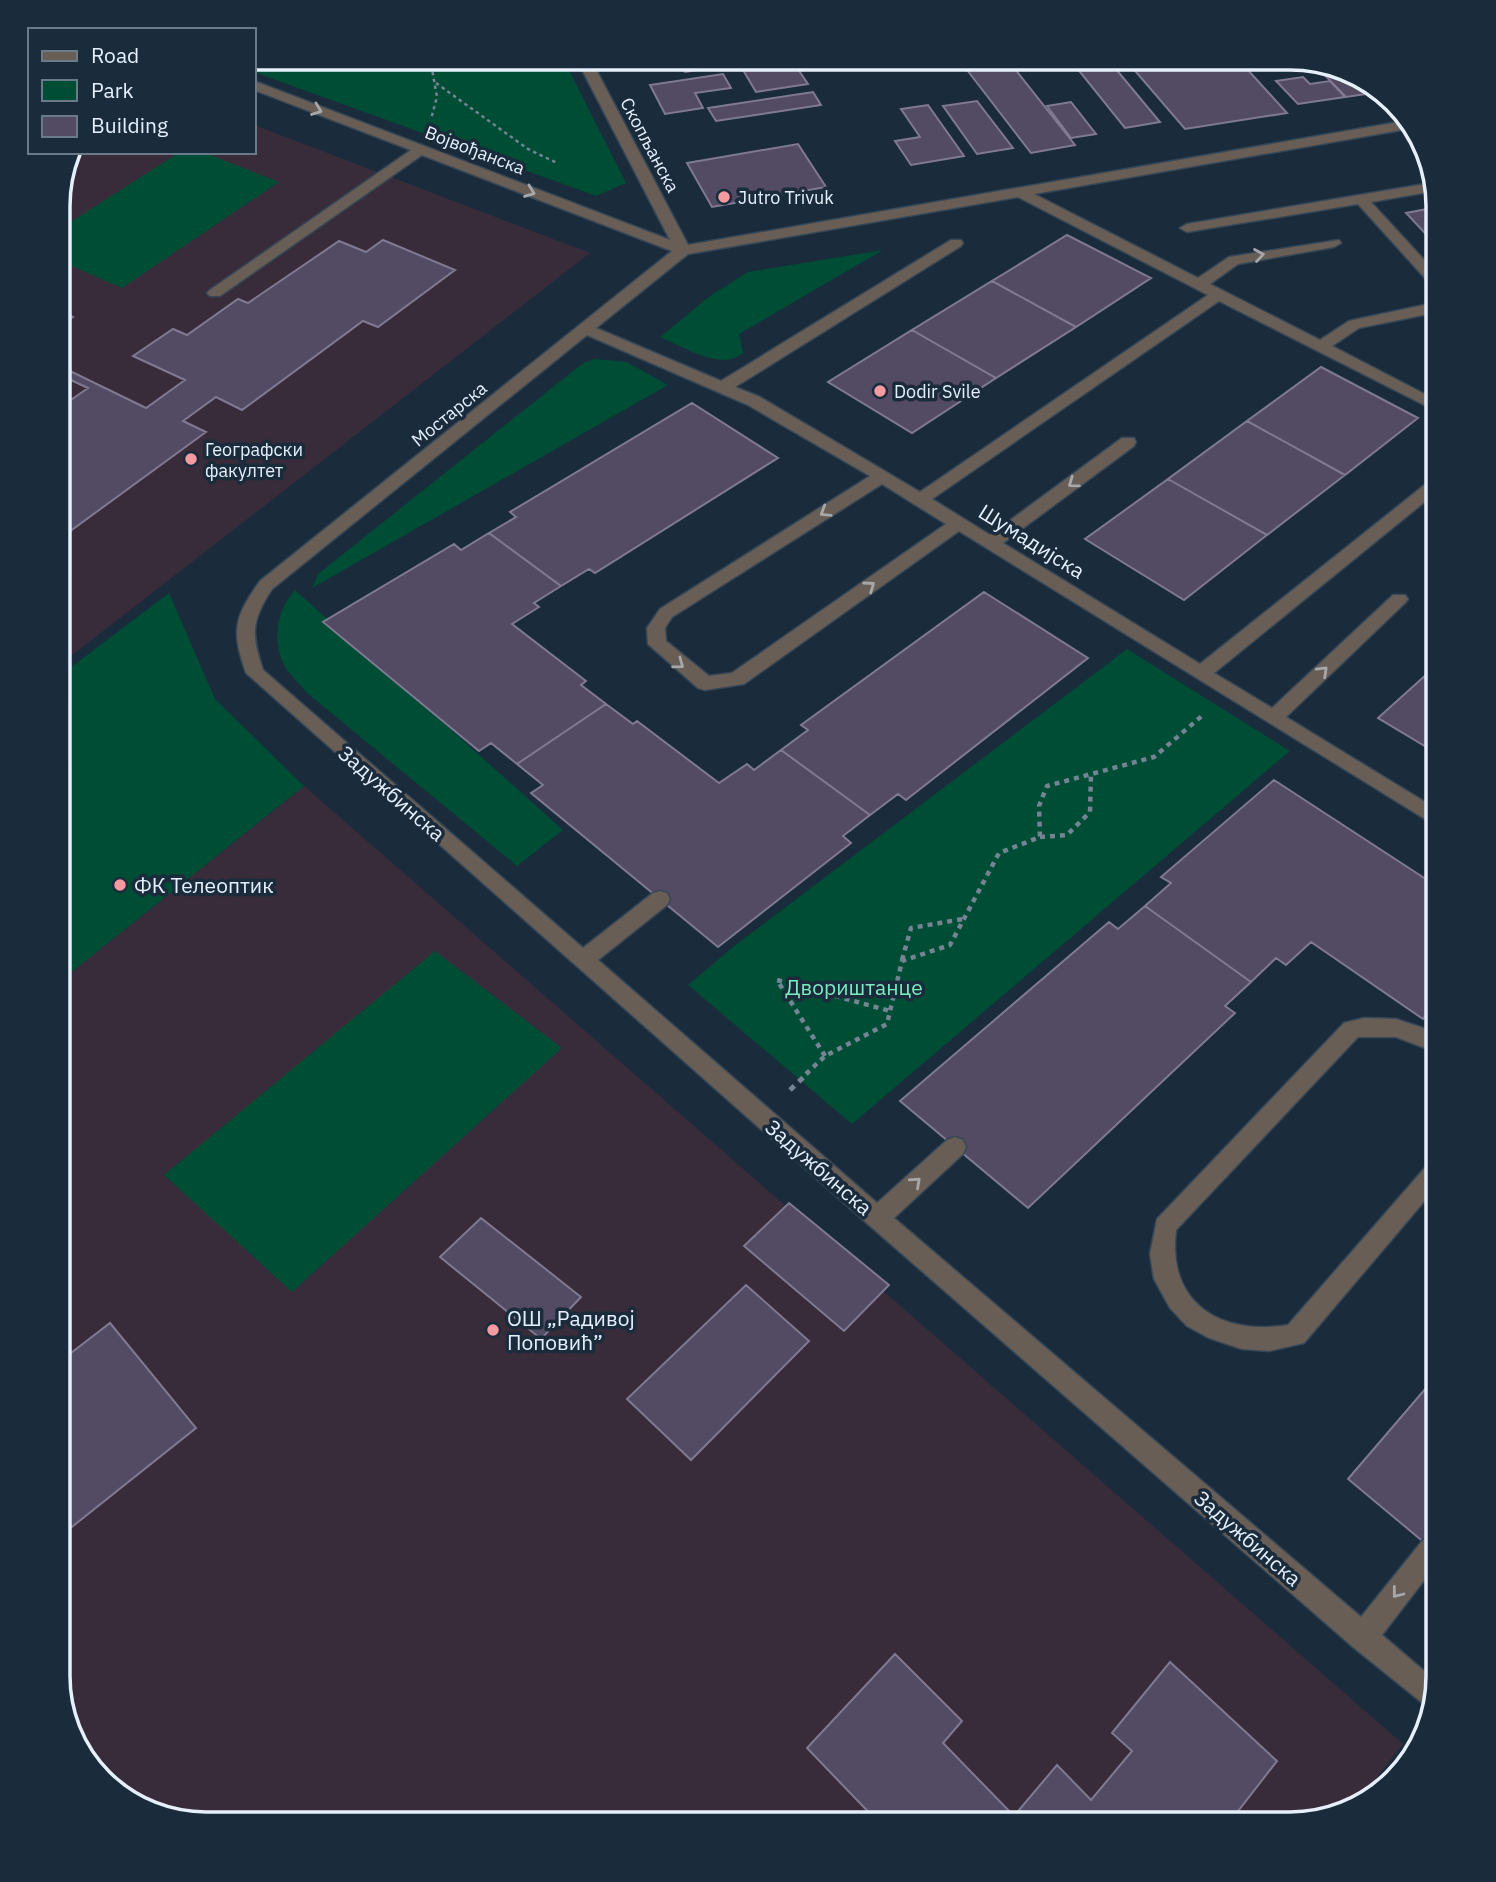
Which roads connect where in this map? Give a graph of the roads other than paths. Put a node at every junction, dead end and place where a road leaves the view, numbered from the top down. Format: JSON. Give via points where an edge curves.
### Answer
{"nodes":[{"id":1,"x":589,"y":70,"type":"edge"},
{"id":2,"x":256,"y":86,"type":"edge"},
{"id":3,"x":1400,"y":126,"type":"edge"},
{"id":4,"x":413,"y":148,"type":"junction"},
{"id":5,"x":1425,"y":188,"type":"edge"},
{"id":6,"x":1020,"y":192,"type":"junction"},
{"id":7,"x":1362,"y":199,"type":"junction"},
{"id":8,"x":1187,"y":228,"type":"dead end"},
{"id":9,"x":957,"y":243,"type":"dead end"},
{"id":10,"x":1334,"y":243,"type":"dead end"},
{"id":11,"x":683,"y":250,"type":"junction"},
{"id":12,"x":1426,"y":271,"type":"edge"},
{"id":13,"x":1199,"y":284,"type":"junction"},
{"id":14,"x":215,"y":293,"type":"dead end"},
{"id":15,"x":1219,"y":294,"type":"junction"},
{"id":16,"x":1426,"y":309,"type":"edge"},
{"id":17,"x":586,"y":329,"type":"junction"},
{"id":18,"x":1321,"y":347,"type":"junction"},
{"id":19,"x":723,"y":387,"type":"junction"},
{"id":20,"x":1426,"y":401,"type":"edge"},
{"id":21,"x":1128,"y":442,"type":"dead end"},
{"id":22,"x":882,"y":476,"type":"junction"},
{"id":23,"x":1426,"y":492,"type":"edge"},
{"id":24,"x":921,"y":499,"type":"junction"},
{"id":25,"x":959,"y":523,"type":"junction"},
{"id":26,"x":991,"y":543,"type":"junction"},
{"id":27,"x":1399,"y":599,"type":"dead end"},
{"id":28,"x":246,"y":614,"type":"joint"},
{"id":29,"x":1201,"y":673,"type":"junction"},
{"id":30,"x":1273,"y":718,"type":"junction"},
{"id":31,"x":1426,"y":813,"type":"edge"},
{"id":32,"x":660,"y":899,"type":"dead end"},
{"id":33,"x":583,"y":960,"type":"junction"},
{"id":34,"x":1426,"y":1038,"type":"edge"},
{"id":35,"x":955,"y":1147,"type":"dead end"},
{"id":36,"x":1426,"y":1183,"type":"edge"},
{"id":37,"x":877,"y":1218,"type":"junction"},
{"id":38,"x":1426,"y":1557,"type":"edge"},
{"id":39,"x":1363,"y":1637,"type":"junction"},
{"id":40,"x":1425,"y":1690,"type":"edge"}],
"edges":[{"from":1,"to":11,"type":"street","name":"Скопљанска"},
{"from":2,"to":4,"type":"street","name":"Војвођанска","one_way":true},
{"from":3,"to":6,"type":"street"},
{"from":4,"to":11,"type":"street","name":"Војвођанска","one_way":true},
{"from":4,"to":14,"type":"street"},
{"from":5,"to":7,"type":"street"},
{"from":6,"to":11,"type":"street"},
{"from":6,"to":13,"type":"street"},
{"from":7,"to":8,"type":"street"},
{"from":7,"to":12,"type":"street"},
{"from":9,"to":19,"type":"street"},
{"from":13,"to":10,"type":"street","one_way":true,"via":[[1234,260]]},
{"from":11,"to":17,"type":"street","name":"Мостарска"},
{"from":13,"to":15,"type":"street"},
{"from":15,"to":18,"type":"street"},
{"from":15,"to":24,"type":"street"},
{"from":16,"to":18,"type":"street","via":[[1354,324]]},
{"from":17,"to":19,"type":"street","name":"Шумадијска"},
{"from":17,"to":28,"type":"street","name":"Мостарска","via":[[266,585]]},
{"from":18,"to":20,"type":"street"},
{"from":19,"to":22,"type":"street","name":"Шумадијска"},
{"from":21,"to":26,"type":"street","one_way":true},
{"from":22,"to":24,"type":"street","name":"Шумадијска"},
{"from":22,"to":25,"type":"street","one_way":true,"via":[[666,613],[656,628],[657,645],[705,683],[737,679]]},
{"from":23,"to":29,"type":"street"},
{"from":24,"to":25,"type":"street","name":"Шумадијска"},
{"from":25,"to":26,"type":"street","name":"Шумадијска"},
{"from":26,"to":29,"type":"street","name":"Шумадијска"},
{"from":30,"to":27,"type":"street","one_way":true},
{"from":28,"to":33,"type":"street","name":"Задужбинска","via":[[244,641],[255,673]]},
{"from":29,"to":30,"type":"street","name":"Шумадијска"},
{"from":30,"to":31,"type":"street","name":"Шумадијска"},
{"from":32,"to":33,"type":"street"},
{"from":33,"to":37,"type":"street","name":"Задужбинска"},
{"from":34,"to":36,"type":"street","via":[[1406,1029],[1352,1029],[1166,1226],[1161,1262],[1167,1282],[1177,1300],[1212,1329],[1255,1341],[1295,1335]]},
{"from":37,"to":35,"type":"street","one_way":true},
{"from":37,"to":39,"type":"street","name":"Задужбинска"},
{"from":38,"to":39,"type":"street","one_way":true},
{"from":39,"to":40,"type":"street","name":"Задужбинска"}]}
